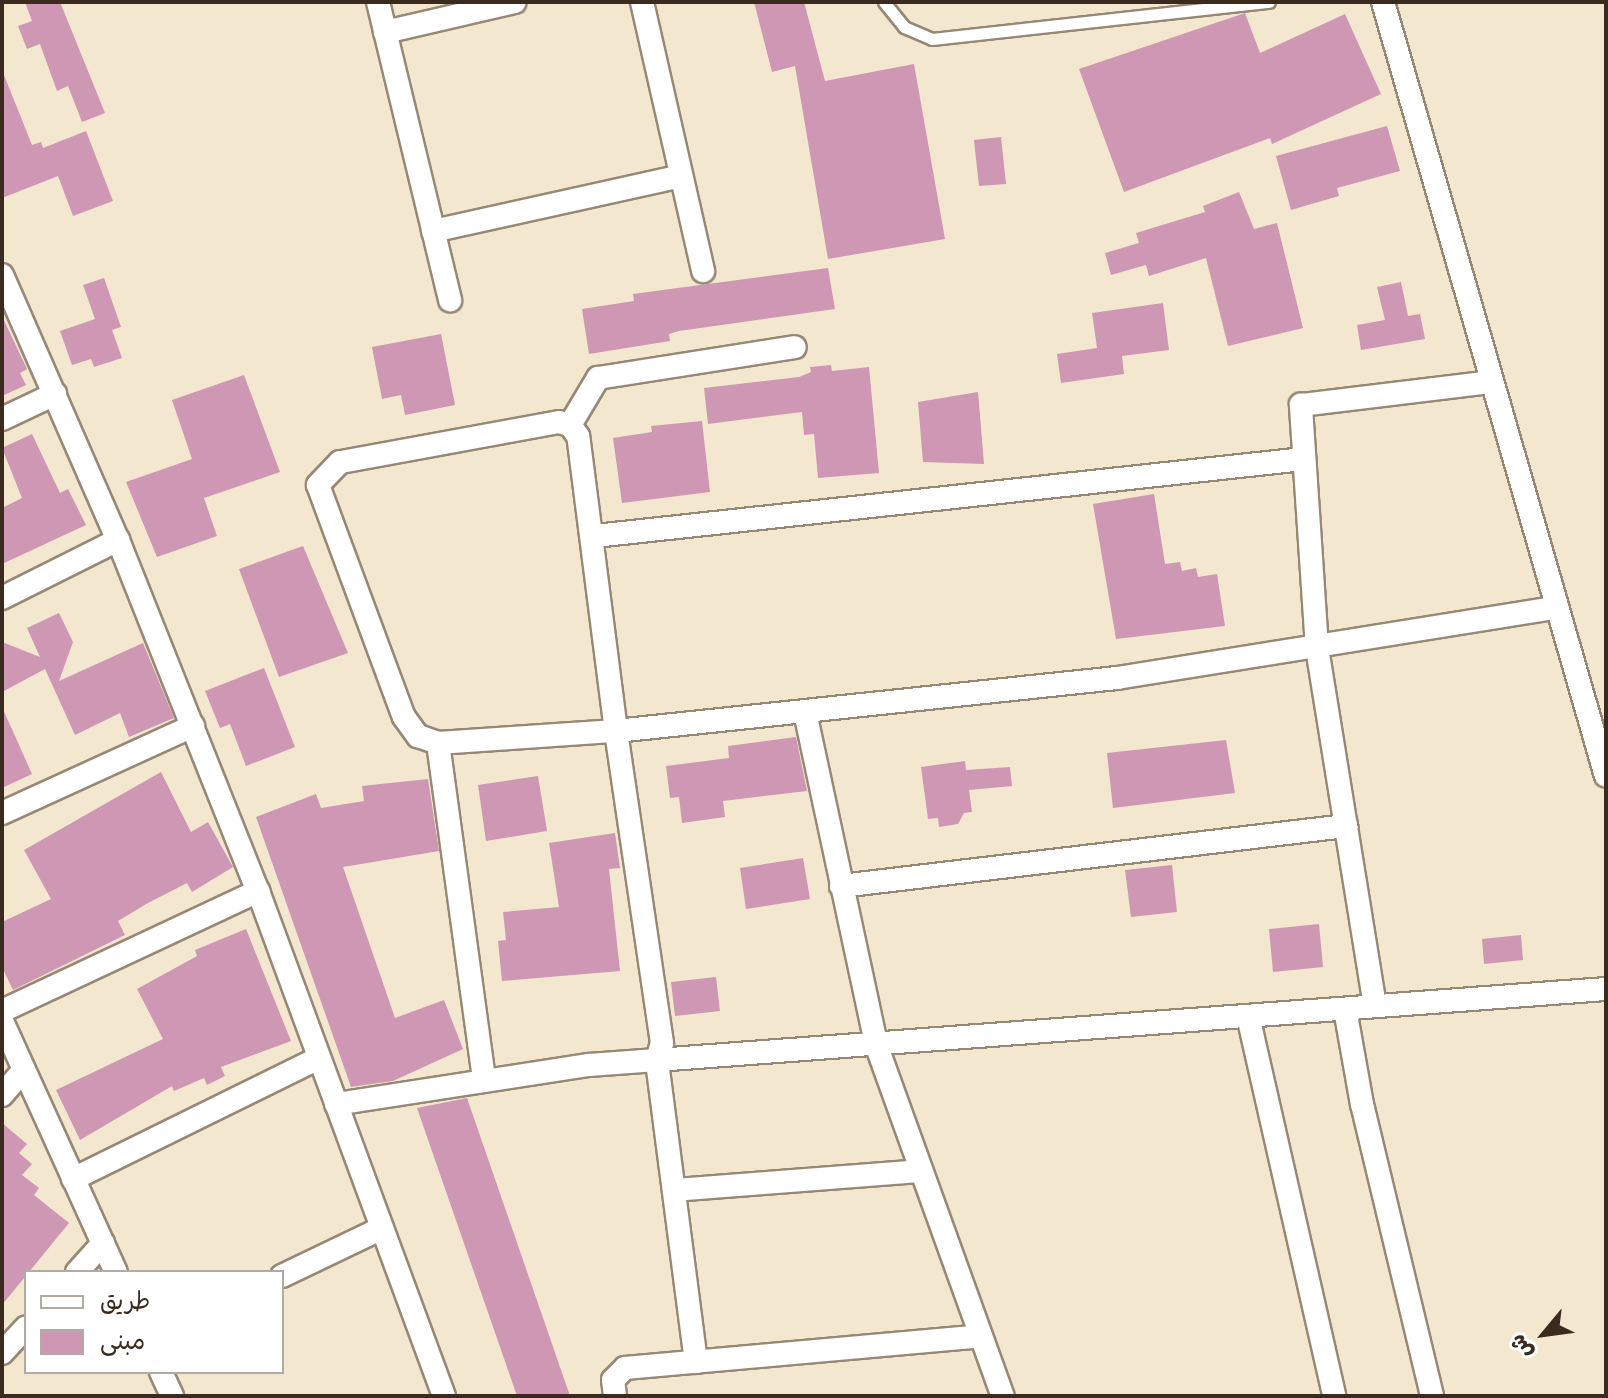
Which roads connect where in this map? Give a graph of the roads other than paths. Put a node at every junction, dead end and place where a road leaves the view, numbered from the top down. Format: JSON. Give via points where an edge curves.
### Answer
{"nodes":[{"id":1,"x":378,"y":2,"type":"edge"},
{"id":2,"x":515,"y":2,"type":"edge"},
{"id":3,"x":642,"y":2,"type":"edge"},
{"id":4,"x":884,"y":2,"type":"edge"},
{"id":5,"x":1269,"y":2,"type":"edge"},
{"id":6,"x":1383,"y":2,"type":"edge"},
{"id":7,"x":385,"y":32,"type":"junction"},
{"id":8,"x":681,"y":176,"type":"junction"},
{"id":9,"x":433,"y":231,"type":"junction"},
{"id":10,"x":703,"y":271,"type":"dead end"},
{"id":11,"x":2,"y":275,"type":"edge"},
{"id":12,"x":450,"y":300,"type":"dead end"},
{"id":13,"x":795,"y":347,"type":"dead end"},
{"id":14,"x":1490,"y":382,"type":"junction"},
{"id":15,"x":55,"y":394,"type":"junction"},
{"id":16,"x":2,"y":419,"type":"edge"},
{"id":17,"x":570,"y":425,"type":"junction"},
{"id":18,"x":1304,"y":459,"type":"junction"},
{"id":19,"x":595,"y":536,"type":"junction"},
{"id":20,"x":118,"y":540,"type":"junction"},
{"id":21,"x":2,"y":598,"type":"edge"},
{"id":22,"x":1554,"y":608,"type":"junction"},
{"id":23,"x":1317,"y":648,"type":"junction"},
{"id":24,"x":805,"y":712,"type":"junction"},
{"id":25,"x":193,"y":726,"type":"junction"},
{"id":26,"x":616,"y":731,"type":"junction"},
{"id":27,"x":438,"y":743,"type":"junction"},
{"id":28,"x":1606,"y":776,"type":"edge"},
{"id":29,"x":2,"y":813,"type":"edge"},
{"id":30,"x":1346,"y":826,"type":"junction"},
{"id":31,"x":841,"y":886,"type":"junction"},
{"id":32,"x":258,"y":891,"type":"junction"},
{"id":33,"x":1606,"y":989,"type":"edge"},
{"id":34,"x":1375,"y":1006,"type":"junction"},
{"id":35,"x":1345,"y":1009,"type":"junction"},
{"id":36,"x":2,"y":1011,"type":"edge"},
{"id":37,"x":1248,"y":1016,"type":"junction"},
{"id":38,"x":2,"y":1021,"type":"edge"},
{"id":39,"x":876,"y":1044,"type":"junction"},
{"id":40,"x":319,"y":1058,"type":"junction"},
{"id":41,"x":657,"y":1060,"type":"junction"},
{"id":42,"x":24,"y":1070,"type":"junction"},
{"id":43,"x":484,"y":1079,"type":"junction"},
{"id":44,"x":2,"y":1095,"type":"edge"},
{"id":45,"x":336,"y":1104,"type":"junction"},
{"id":46,"x":921,"y":1171,"type":"junction"},
{"id":47,"x":73,"y":1179,"type":"junction"},
{"id":48,"x":674,"y":1190,"type":"junction"},
{"id":49,"x":382,"y":1228,"type":"junction"},
{"id":50,"x":103,"y":1243,"type":"junction"},
{"id":51,"x":79,"y":1270,"type":"edge"},
{"id":52,"x":115,"y":1270,"type":"edge"},
{"id":53,"x":284,"y":1275,"type":"edge"},
{"id":54,"x":24,"y":1329,"type":"edge"},
{"id":55,"x":981,"y":1336,"type":"junction"},
{"id":56,"x":2,"y":1353,"type":"edge"},
{"id":57,"x":696,"y":1362,"type":"junction"},
{"id":58,"x":162,"y":1374,"type":"edge"},
{"id":59,"x":439,"y":1394,"type":"edge"},
{"id":60,"x":172,"y":1396,"type":"edge"},
{"id":61,"x":615,"y":1396,"type":"edge"},
{"id":62,"x":1003,"y":1396,"type":"edge"},
{"id":63,"x":1334,"y":1396,"type":"edge"},
{"id":64,"x":1432,"y":1396,"type":"edge"}],
"edges":[{"from":1,"to":7,"type":"street"},
{"from":2,"to":7,"type":"street"},
{"from":3,"to":8,"type":"street"},
{"from":4,"to":5,"type":"lane","via":[[904,27],[932,39]]},
{"from":6,"to":14,"type":"street"},
{"from":7,"to":9,"type":"street"},
{"from":8,"to":9,"type":"street"},
{"from":8,"to":10,"type":"street"},
{"from":9,"to":12,"type":"street"},
{"from":11,"to":15,"type":"street"},
{"from":13,"to":17,"type":"street","via":[[598,378]]},
{"from":14,"to":18,"type":"street","via":[[1305,401],[1300,410]]},
{"from":14,"to":22,"type":"street"},
{"from":15,"to":16,"type":"street"},
{"from":15,"to":20,"type":"street"},
{"from":17,"to":19,"type":"street","via":[[578,436]]},
{"from":17,"to":27,"type":"street","via":[[559,422],[340,462],[318,485],[404,717],[418,736]]},
{"from":18,"to":19,"type":"street"},
{"from":18,"to":23,"type":"street"},
{"from":19,"to":26,"type":"street"},
{"from":20,"to":21,"type":"street"},
{"from":20,"to":25,"type":"street"},
{"from":22,"to":23,"type":"street"},
{"from":22,"to":28,"type":"street"},
{"from":23,"to":24,"type":"street","via":[[1117,678]]},
{"from":23,"to":30,"type":"street"},
{"from":24,"to":26,"type":"street"},
{"from":24,"to":31,"type":"street"},
{"from":25,"to":29,"type":"street"},
{"from":25,"to":32,"type":"street"},
{"from":26,"to":27,"type":"street"},
{"from":26,"to":41,"type":"street","via":[[662,1043]]},
{"from":27,"to":43,"type":"street"},
{"from":30,"to":31,"type":"street"},
{"from":30,"to":34,"type":"street"},
{"from":31,"to":39,"type":"street"},
{"from":32,"to":36,"type":"street"},
{"from":32,"to":40,"type":"street"},
{"from":33,"to":34,"type":"street"},
{"from":34,"to":35,"type":"street"},
{"from":35,"to":37,"type":"street"},
{"from":35,"to":64,"type":"street","via":[[1365,1120]]},
{"from":37,"to":39,"type":"street"},
{"from":37,"to":63,"type":"street"},
{"from":38,"to":42,"type":"street"},
{"from":39,"to":41,"type":"street"},
{"from":39,"to":46,"type":"street"},
{"from":40,"to":45,"type":"street"},
{"from":40,"to":47,"type":"street"},
{"from":41,"to":43,"type":"street"},
{"from":41,"to":48,"type":"street"},
{"from":42,"to":44,"type":"street"},
{"from":42,"to":47,"type":"street"},
{"from":43,"to":45,"type":"street"},
{"from":45,"to":49,"type":"street"},
{"from":46,"to":48,"type":"street"},
{"from":46,"to":55,"type":"street"},
{"from":47,"to":50,"type":"street"},
{"from":48,"to":57,"type":"street"},
{"from":49,"to":53,"type":"street"},
{"from":49,"to":59,"type":"street"},
{"from":50,"to":51,"type":"street"},
{"from":50,"to":52,"type":"street"},
{"from":54,"to":56,"type":"street"},
{"from":55,"to":57,"type":"street"},
{"from":55,"to":62,"type":"street"},
{"from":57,"to":61,"type":"street","via":[[620,1371],[613,1380]]},
{"from":58,"to":60,"type":"street"}]}
